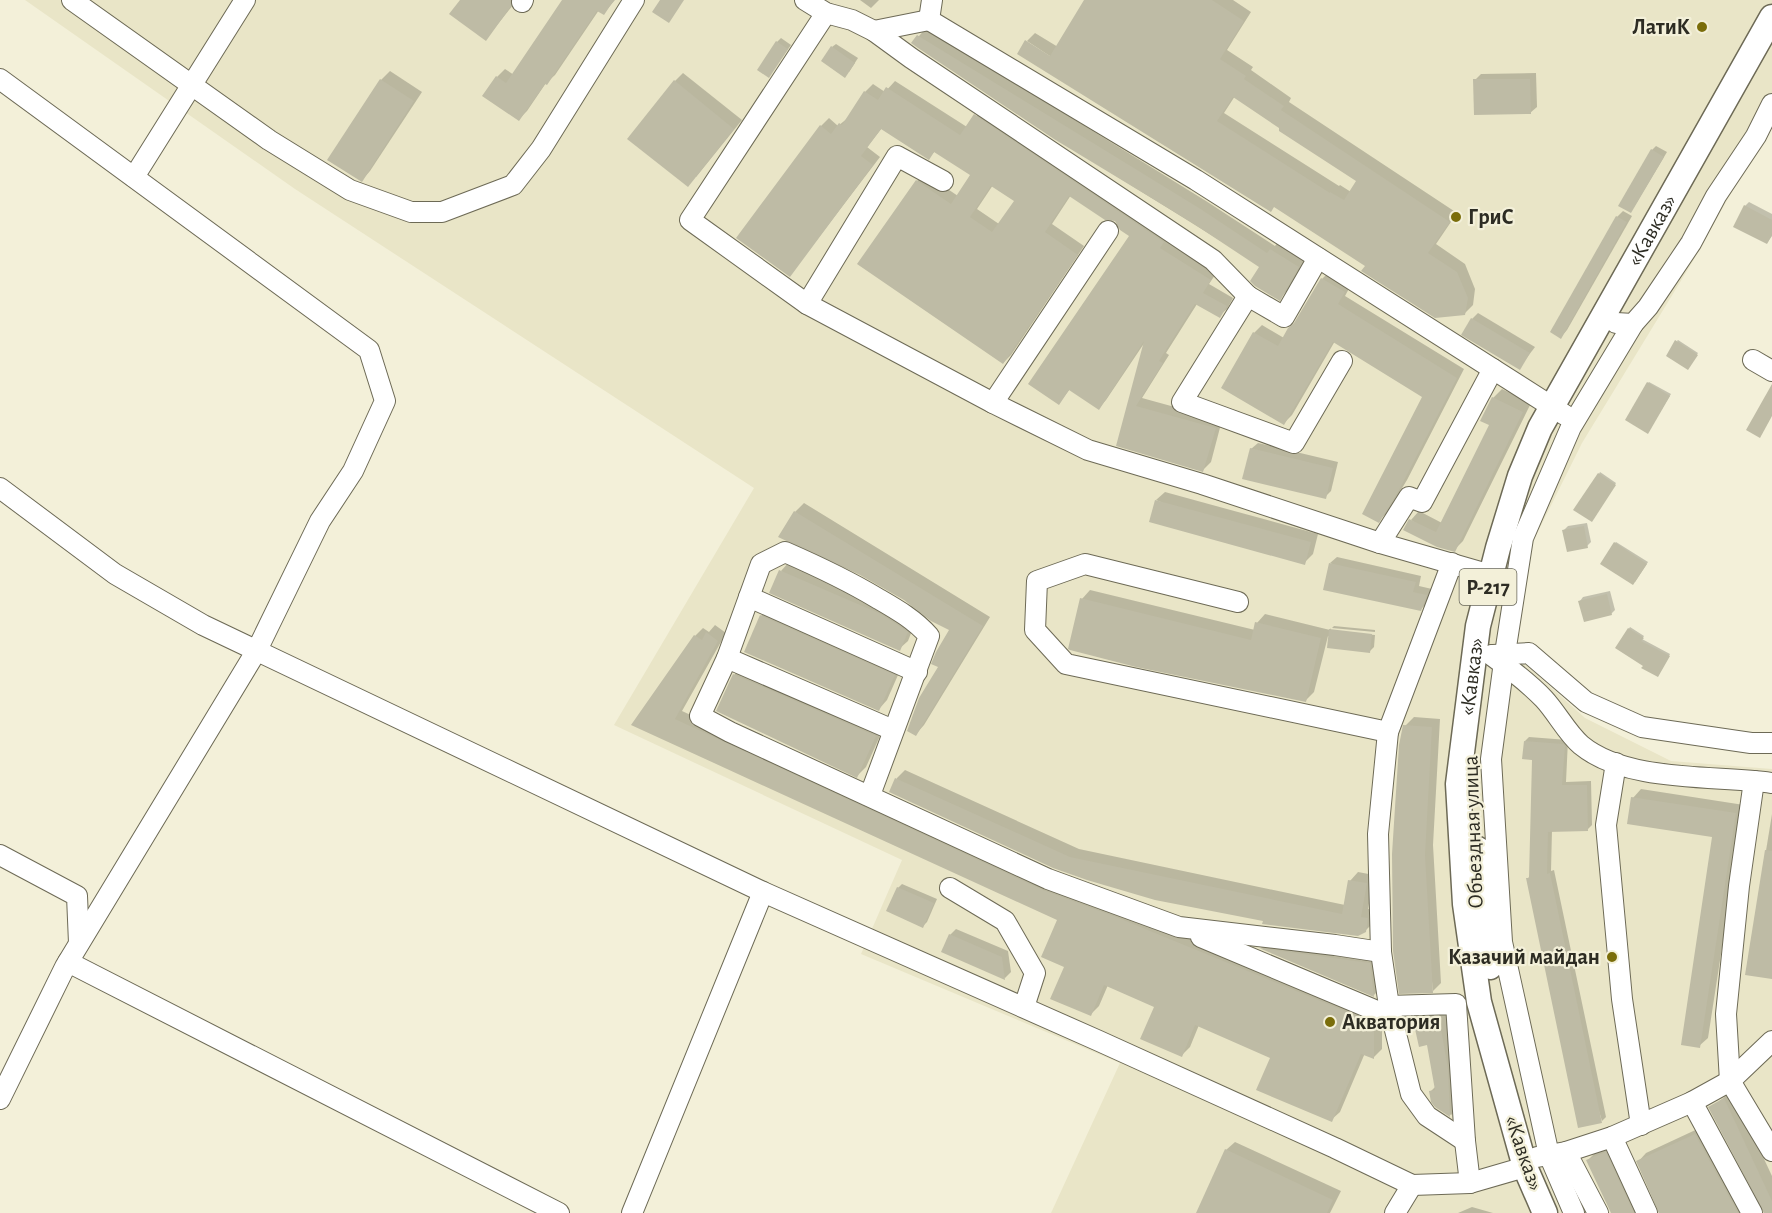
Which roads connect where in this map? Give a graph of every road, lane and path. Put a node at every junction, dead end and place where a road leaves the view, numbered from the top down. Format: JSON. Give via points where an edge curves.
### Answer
{"nodes":[{"id":1,"x":72,"y":0,"type":"edge"},
{"id":2,"x":245,"y":0,"type":"edge"},
{"id":3,"x":634,"y":0,"type":"edge"},
{"id":4,"x":805,"y":0,"type":"edge"},
{"id":5,"x":932,"y":0,"type":"edge"},
{"id":6,"x":826,"y":13,"type":"junction"},
{"id":7,"x":1772,"y":17,"type":"edge"},
{"id":8,"x":929,"y":20,"type":"junction"},
{"id":9,"x":874,"y":31,"type":"junction"},
{"id":10,"x":1772,"y":45,"type":"edge"},
{"id":11,"x":0,"y":79,"type":"edge"},
{"id":12,"x":191,"y":86,"type":"junction"},
{"id":13,"x":1772,"y":104,"type":"edge"},
{"id":14,"x":134,"y":177,"type":"junction"},
{"id":15,"x":943,"y":181,"type":"dead end"},
{"id":16,"x":1108,"y":231,"type":"dead end"},
{"id":17,"x":1318,"y":258,"type":"junction"},
{"id":18,"x":1248,"y":296,"type":"junction"},
{"id":19,"x":807,"y":304,"type":"junction"},
{"id":20,"x":1624,"y":323,"type":"junction"},
{"id":21,"x":1753,"y":360,"type":"dead end"},
{"id":22,"x":1342,"y":361,"type":"dead end"},
{"id":23,"x":1493,"y":369,"type":"junction"},
{"id":24,"x":1772,"y":371,"type":"edge"},
{"id":25,"x":993,"y":402,"type":"junction"},
{"id":26,"x":1558,"y":410,"type":"junction"},
{"id":27,"x":0,"y":488,"type":"edge"},
{"id":28,"x":1380,"y":543,"type":"junction"},
{"id":29,"x":1452,"y":563,"type":"junction"},
{"id":30,"x":1491,"y":575,"type":"junction"},
{"id":31,"x":749,"y":597,"type":"junction"},
{"id":32,"x":1238,"y":602,"type":"dead end"},
{"id":33,"x":257,"y":650,"type":"junction"},
{"id":34,"x":727,"y":658,"type":"junction"},
{"id":35,"x":1500,"y":658,"type":"junction"},
{"id":36,"x":917,"y":672,"type":"junction"},
{"id":37,"x":892,"y":730,"type":"junction"},
{"id":38,"x":1388,"y":732,"type":"junction"},
{"id":39,"x":1772,"y":742,"type":"edge"},
{"id":40,"x":1616,"y":763,"type":"junction"},
{"id":41,"x":1763,"y":782,"type":"edge"},
{"id":42,"x":870,"y":795,"type":"junction"},
{"id":43,"x":0,"y":855,"type":"edge"},
{"id":44,"x":950,"y":888,"type":"dead end"},
{"id":45,"x":763,"y":892,"type":"junction"},
{"id":46,"x":1179,"y":927,"type":"junction"},
{"id":47,"x":79,"y":943,"type":"junction"},
{"id":48,"x":1381,"y":952,"type":"junction"},
{"id":49,"x":68,"y":962,"type":"junction"},
{"id":50,"x":1024,"y":1007,"type":"junction"},
{"id":51,"x":1390,"y":1012,"type":"junction"},
{"id":52,"x":1772,"y":1041,"type":"edge"},
{"id":53,"x":1730,"y":1081,"type":"junction"},
{"id":54,"x":0,"y":1099,"type":"edge"},
{"id":55,"x":1692,"y":1102,"type":"junction"},
{"id":56,"x":1641,"y":1125,"type":"junction"},
{"id":57,"x":1612,"y":1137,"type":"junction"},
{"id":58,"x":1465,"y":1141,"type":"junction"},
{"id":59,"x":1772,"y":1150,"type":"edge"},
{"id":60,"x":1544,"y":1158,"type":"junction"},
{"id":61,"x":1470,"y":1183,"type":"junction"},
{"id":62,"x":1412,"y":1185,"type":"junction"},
{"id":63,"x":559,"y":1213,"type":"edge"},
{"id":64,"x":632,"y":1213,"type":"edge"},
{"id":65,"x":1395,"y":1213,"type":"edge"},
{"id":66,"x":1545,"y":1213,"type":"edge"},
{"id":67,"x":1562,"y":1213,"type":"edge"},
{"id":68,"x":1574,"y":1213,"type":"edge"},
{"id":69,"x":1598,"y":1213,"type":"edge"},
{"id":70,"x":1647,"y":1213,"type":"edge"},
{"id":71,"x":1752,"y":1213,"type":"edge"}],
"edges":[{"from":1,"to":12,"type":"street"},
{"from":2,"to":12,"type":"street"},
{"from":3,"to":12,"type":"street","via":[[541,149],[513,185],[442,212],[411,212],[350,190]]},
{"from":4,"to":6,"type":"street"},
{"from":5,"to":8,"type":"street"},
{"from":6,"to":9,"type":"street"},
{"from":6,"to":19,"type":"street","via":[[690,220]]},
{"from":7,"to":26,"type":"main road","name":"«Кавказ»","number":"Р-217"},
{"from":8,"to":9,"type":"street"},
{"from":8,"to":17,"type":"street"},
{"from":9,"to":18,"type":"street","via":[[1213,260]]},
{"from":10,"to":20,"type":"main road","name":"«Кавказ»","number":"Р-217","via":[[1664,234]]},
{"from":11,"to":14,"type":"street"},
{"from":12,"to":14,"type":"street"},
{"from":13,"to":20,"type":"street","via":[[1756,136],[1648,307]]},
{"from":14,"to":33,"type":"street","via":[[369,350],[385,401],[353,471],[320,521]]},
{"from":15,"to":19,"type":"street","via":[[897,156]]},
{"from":16,"to":25,"type":"street"},
{"from":17,"to":18,"type":"street","via":[[1284,316]]},
{"from":17,"to":23,"type":"street"},
{"from":18,"to":22,"type":"street","via":[[1182,402],[1294,443]]},
{"from":19,"to":25,"type":"street"},
{"from":20,"to":26,"type":"main road","name":"«Кавказ»","number":"Р-217"},
{"from":20,"to":35,"type":"street","via":[[1571,427],[1523,538]]},
{"from":21,"to":24,"type":"street"},
{"from":23,"to":26,"type":"street"},
{"from":23,"to":28,"type":"street","via":[[1422,502],[1409,497]]},
{"from":25,"to":28,"type":"street","via":[[1088,450]]},
{"from":26,"to":30,"type":"main road","name":"«Кавказ»","number":"Р-217","via":[[1539,428],[1520,476]]},
{"from":26,"to":35,"type":"main road","name":"«Кавказ»","number":"Р-217","via":[[1553,435],[1528,494],[1495,620]]},
{"from":27,"to":33,"type":"street","via":[[114,574],[203,625]]},
{"from":28,"to":29,"type":"street"},
{"from":29,"to":30,"type":"street"},
{"from":29,"to":38,"type":"street"},
{"from":30,"to":60,"type":"main road","name":"«Кавказ»","number":"Р-217","via":[[1478,626],[1458,784],[1465,904],[1479,1002]]},
{"from":31,"to":34,"type":"street"},
{"from":31,"to":36,"type":"street"},
{"from":31,"to":36,"type":"street","via":[[761,564],[785,552],[833,573],[918,623],[929,636]]},
{"from":32,"to":38,"type":"street","via":[[1085,564],[1037,582],[1035,630],[1066,664]]},
{"from":33,"to":45,"type":"street"},
{"from":33,"to":47,"type":"street"},
{"from":34,"to":37,"type":"street"},
{"from":34,"to":42,"type":"street","via":[[700,716]]},
{"from":35,"to":39,"type":"street","via":[[1529,653],[1586,702],[1642,727],[1751,743]]},
{"from":35,"to":40,"type":"street","via":[[1543,698],[1581,745]]},
{"from":35,"to":60,"type":"main road","name":"«Кавказ»","number":"Р-217","via":[[1475,781],[1479,870],[1493,991]]},
{"from":36,"to":37,"type":"street"},
{"from":37,"to":42,"type":"street"},
{"from":38,"to":48,"type":"street","via":[[1378,834]]},
{"from":40,"to":41,"type":"street","via":[[1659,774]]},
{"from":40,"to":56,"type":"street","via":[[1606,825],[1622,999]]},
{"from":41,"to":53,"type":"street","via":[[1739,886],[1726,1014]]},
{"from":42,"to":46,"type":"street","via":[[1048,879]]},
{"from":43,"to":47,"type":"street","via":[[77,896]]},
{"from":44,"to":50,"type":"street","via":[[1005,921],[1035,973]]},
{"from":45,"to":50,"type":"street"},
{"from":45,"to":64,"type":"street"},
{"from":46,"to":48,"type":"street"},
{"from":46,"to":51,"type":"street"},
{"from":47,"to":49,"type":"street"},
{"from":48,"to":51,"type":"street"},
{"from":49,"to":54,"type":"street"},
{"from":49,"to":63,"type":"street"},
{"from":50,"to":62,"type":"street"},
{"from":51,"to":58,"type":"street","via":[[1411,1094],[1426,1116]]},
{"from":51,"to":58,"type":"street","via":[[1456,1004]]},
{"from":52,"to":53,"type":"street"},
{"from":53,"to":55,"type":"street"},
{"from":53,"to":59,"type":"street"},
{"from":55,"to":56,"type":"street"},
{"from":55,"to":71,"type":"street"},
{"from":56,"to":57,"type":"street"},
{"from":57,"to":60,"type":"street"},
{"from":57,"to":70,"type":"street"},
{"from":58,"to":61,"type":"street"},
{"from":60,"to":61,"type":"street"},
{"from":60,"to":66,"type":"main road","name":"«Кавказ»","number":"Р-217"},
{"from":60,"to":67,"type":"main road","name":"«Кавказ»","number":"Р-217"},
{"from":60,"to":68,"type":"street"},
{"from":60,"to":69,"type":"street"},
{"from":61,"to":62,"type":"street"},
{"from":62,"to":65,"type":"street"}]}
